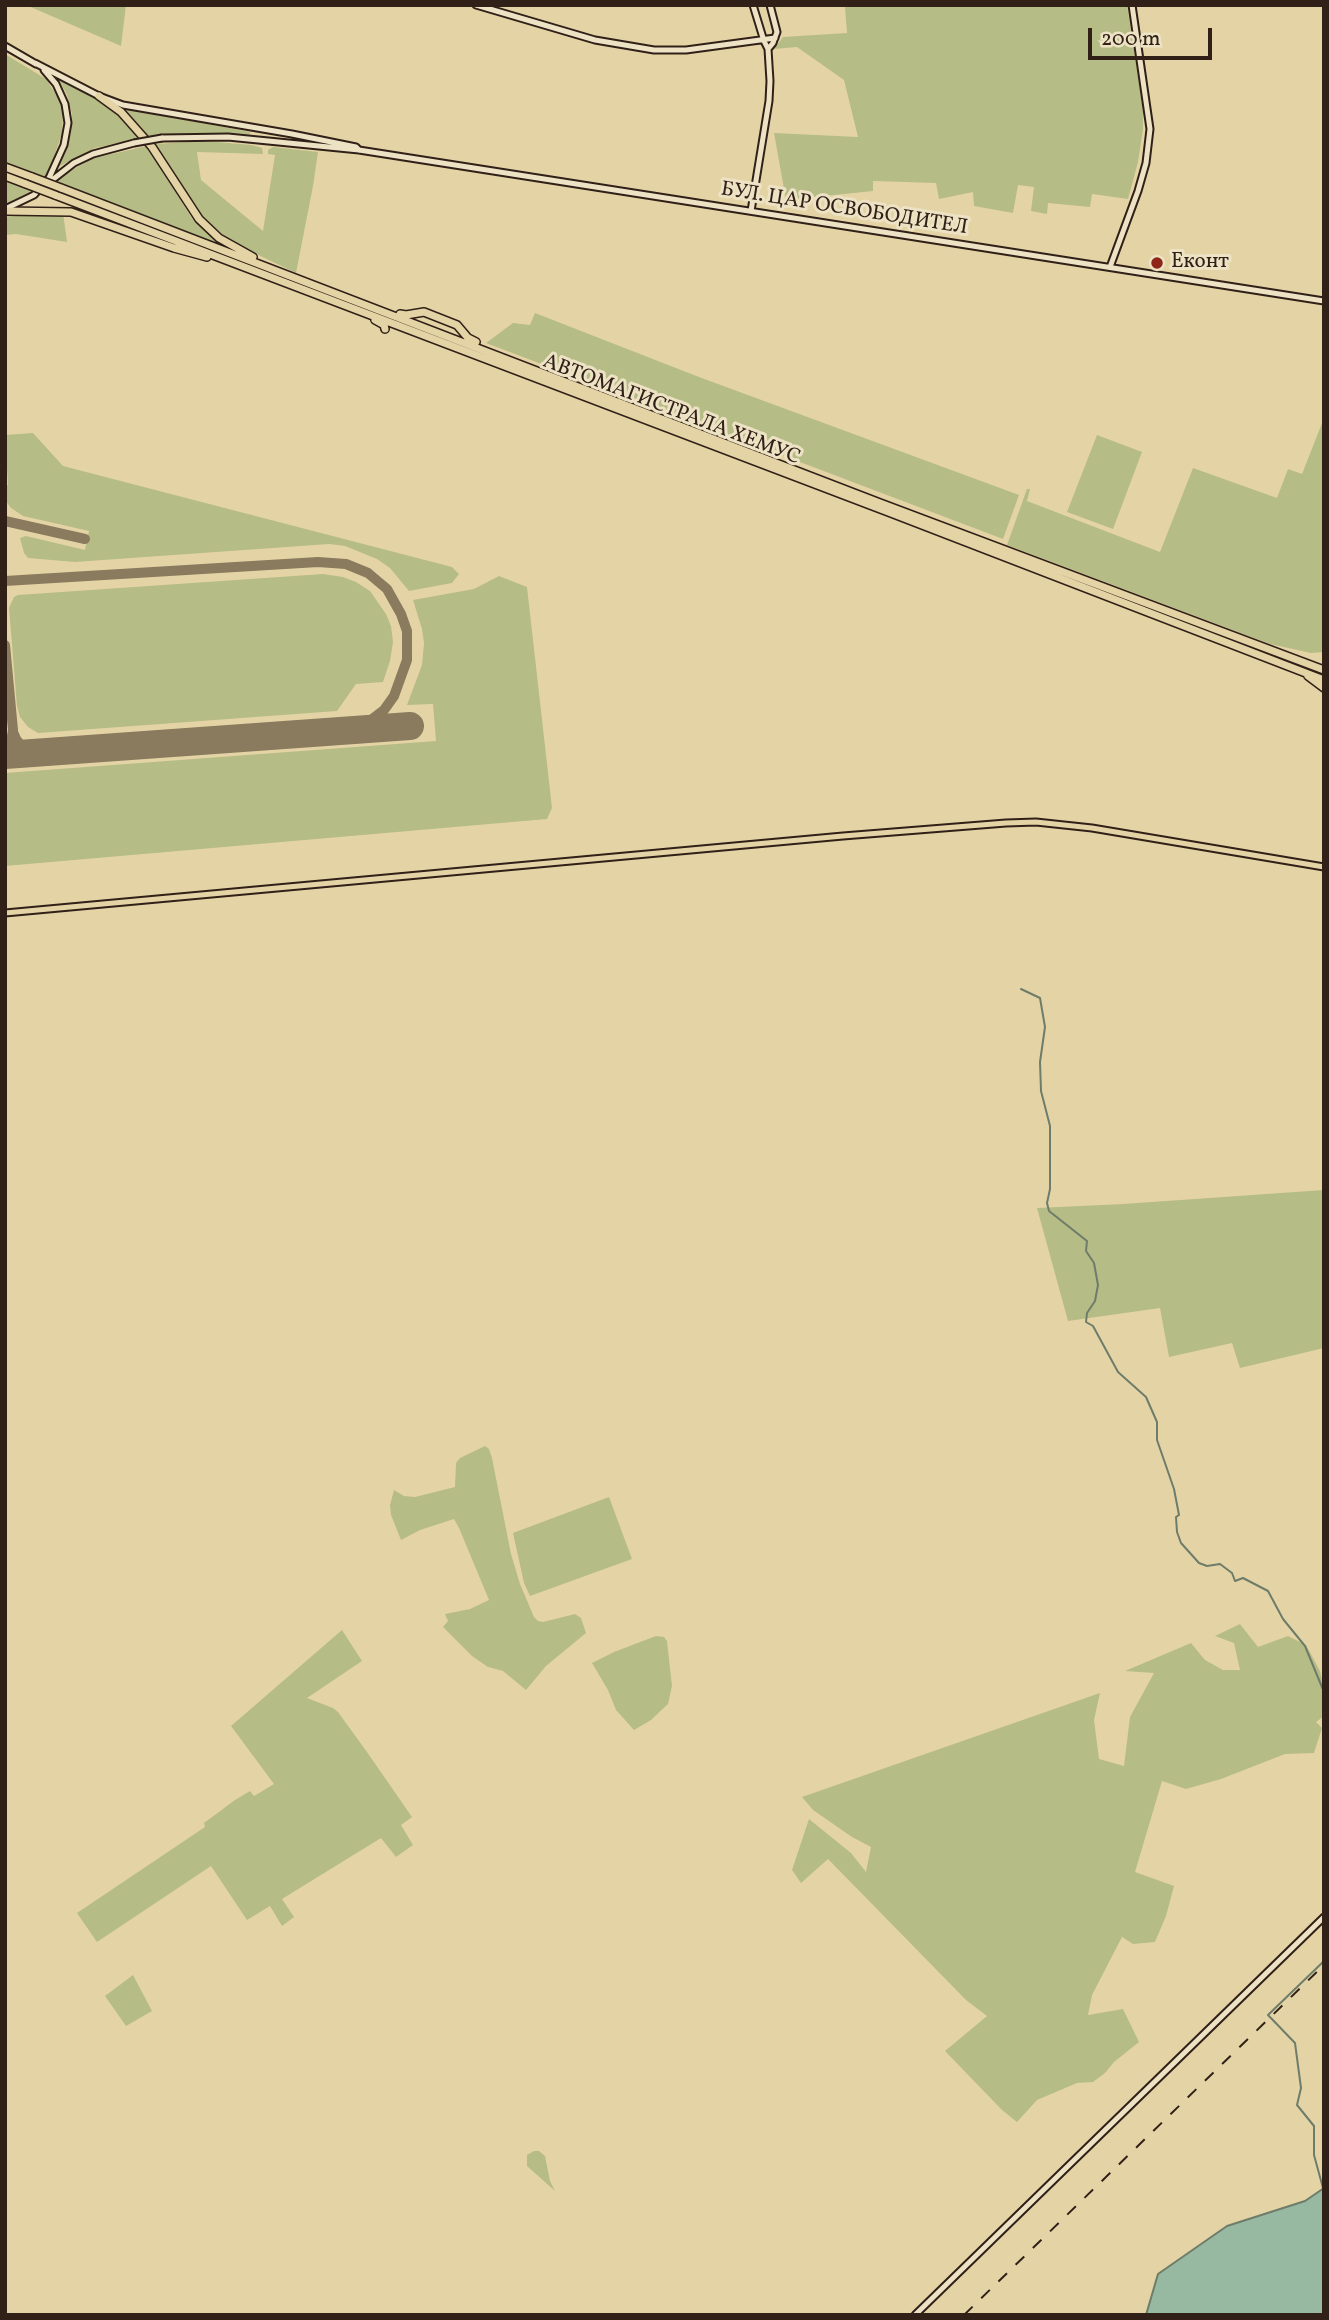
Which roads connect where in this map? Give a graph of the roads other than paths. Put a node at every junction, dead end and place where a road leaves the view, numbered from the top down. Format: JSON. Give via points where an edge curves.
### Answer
{"nodes":[{"id":1,"x":476,"y":5,"type":"edge"},
{"id":2,"x":753,"y":5,"type":"edge"},
{"id":3,"x":770,"y":5,"type":"edge"},
{"id":4,"x":1132,"y":5,"type":"edge"},
{"id":5,"x":775,"y":38,"type":"junction"},
{"id":6,"x":764,"y":41,"type":"junction"},
{"id":7,"x":7,"y":48,"type":"edge"},
{"id":8,"x":768,"y":49,"type":"junction"},
{"id":9,"x":35,"y":63,"type":"junction"},
{"id":10,"x":99,"y":96,"type":"junction"},
{"id":11,"x":359,"y":150,"type":"junction"},
{"id":12,"x":5,"y":167,"type":"edge"},
{"id":13,"x":5,"y":176,"type":"edge"},
{"id":14,"x":29,"y":181,"type":"junction"},
{"id":15,"x":58,"y":192,"type":"junction"},
{"id":16,"x":34,"y":195,"type":"junction"},
{"id":17,"x":5,"y":210,"type":"edge"},
{"id":18,"x":751,"y":211,"type":"junction"},
{"id":19,"x":238,"y":264,"type":"junction"},
{"id":20,"x":1110,"y":267,"type":"junction"},
{"id":21,"x":272,"y":269,"type":"junction"},
{"id":22,"x":1324,"y":301,"type":"edge"},
{"id":23,"x":357,"y":305,"type":"junction"},
{"id":24,"x":385,"y":329,"type":"dead end"},
{"id":25,"x":433,"y":347,"type":"dead end"},
{"id":26,"x":455,"y":347,"type":"junction"},
{"id":27,"x":530,"y":367,"type":"junction"},
{"id":28,"x":1323,"y":668,"type":"edge"},
{"id":29,"x":1302,"y":671,"type":"junction"},
{"id":30,"x":1324,"y":680,"type":"edge"},
{"id":31,"x":1324,"y":688,"type":"edge"},
{"id":32,"x":1323,"y":867,"type":"edge"},
{"id":33,"x":5,"y":913,"type":"edge"},
{"id":34,"x":1324,"y":1917,"type":"edge"},
{"id":35,"x":915,"y":2315,"type":"edge"}],
"edges":[{"from":1,"to":6,"type":"main road","via":[[633,48],[668,51]]},
{"from":2,"to":6,"type":"main road"},
{"from":3,"to":5,"type":"main road"},
{"from":4,"to":20,"type":"main road","via":[[1150,130],[1138,191]]},
{"from":5,"to":6,"type":"main road"},
{"from":5,"to":8,"type":"main road"},
{"from":6,"to":8,"type":"main road"},
{"from":7,"to":9,"type":"main road"},
{"from":8,"to":18,"type":"main road","via":[[769,101]]},
{"from":9,"to":10,"type":"main road","name":"БУЛ. ЦАР ОСВОБОДИТЕЛ"},
{"from":9,"to":16,"type":"main road","via":[[56,84],[68,122],[59,158]]},
{"from":10,"to":11,"type":"main road","name":"БУЛ. ЦАР ОСВОБОДИТЕЛ","via":[[150,111]]},
{"from":10,"to":21,"type":"highway","via":[[152,146],[199,219],[219,238]]},
{"from":11,"to":16,"type":"main road","name":"БУЛ. ЦАР ОСВОБОДИТЕЛ","bridge":true,"via":[[228,137],[162,138],[93,154]]},
{"from":11,"to":18,"type":"main road","name":"БУЛ. ЦАР ОСВОБОДИТЕЛ"},
{"from":12,"to":14,"type":"highway","name":"АВТОМАГИСТРАЛА ХЕМУС"},
{"from":13,"to":14,"type":"highway","name":"АВТОМАГИСТРАЛА ХЕМУС"},
{"from":14,"to":15,"type":"highway","name":"АВТОМАГИСТРАЛА ХЕМУС","bridge":true},
{"from":15,"to":19,"type":"highway","name":"АВТОМАГИСТРАЛА ХЕМУС"},
{"from":15,"to":21,"type":"highway","name":"АВТОМАГИСТРАЛА ХЕМУС"},
{"from":16,"to":17,"type":"main road","name":"БУЛ. ЦАР ОСВОБОДИТЕЛ"},
{"from":17,"to":19,"type":"highway","via":[[71,212],[174,248]]},
{"from":18,"to":20,"type":"main road","name":"БУЛ. ЦАР ОСВОБОДИТЕЛ"},
{"from":19,"to":23,"type":"highway","name":"АВТОМАГИСТРАЛА ХЕМУС"},
{"from":20,"to":22,"type":"main road","name":"БУЛ. ЦАР ОСВОБОДИТЕЛ"},
{"from":21,"to":23,"type":"highway","name":"АВТОМАГИСТРАЛА ХЕМУС"},
{"from":23,"to":24,"type":"highway"},
{"from":23,"to":26,"type":"highway","name":"АВТОМАГИСТРАЛА ХЕМУС"},
{"from":23,"to":27,"type":"highway","name":"АВТОМАГИСТРАЛА ХЕМУС"},
{"from":23,"to":27,"type":"highway","via":[[375,304],[403,315],[428,314],[457,325],[471,340],[526,361]]},
{"from":25,"to":26,"type":"highway"},
{"from":26,"to":29,"type":"highway","name":"АВТОМАГИСТРАЛА ХЕМУС"},
{"from":27,"to":28,"type":"highway","name":"АВТОМАГИСТРАЛА ХЕМУС"},
{"from":29,"to":30,"type":"highway","name":"АВТОМАГИСТРАЛА ХЕМУС"},
{"from":29,"to":31,"type":"highway"},
{"from":32,"to":33,"type":"main road","via":[[1092,828],[1006,823]]},
{"from":34,"to":35,"type":"main road"}]}
